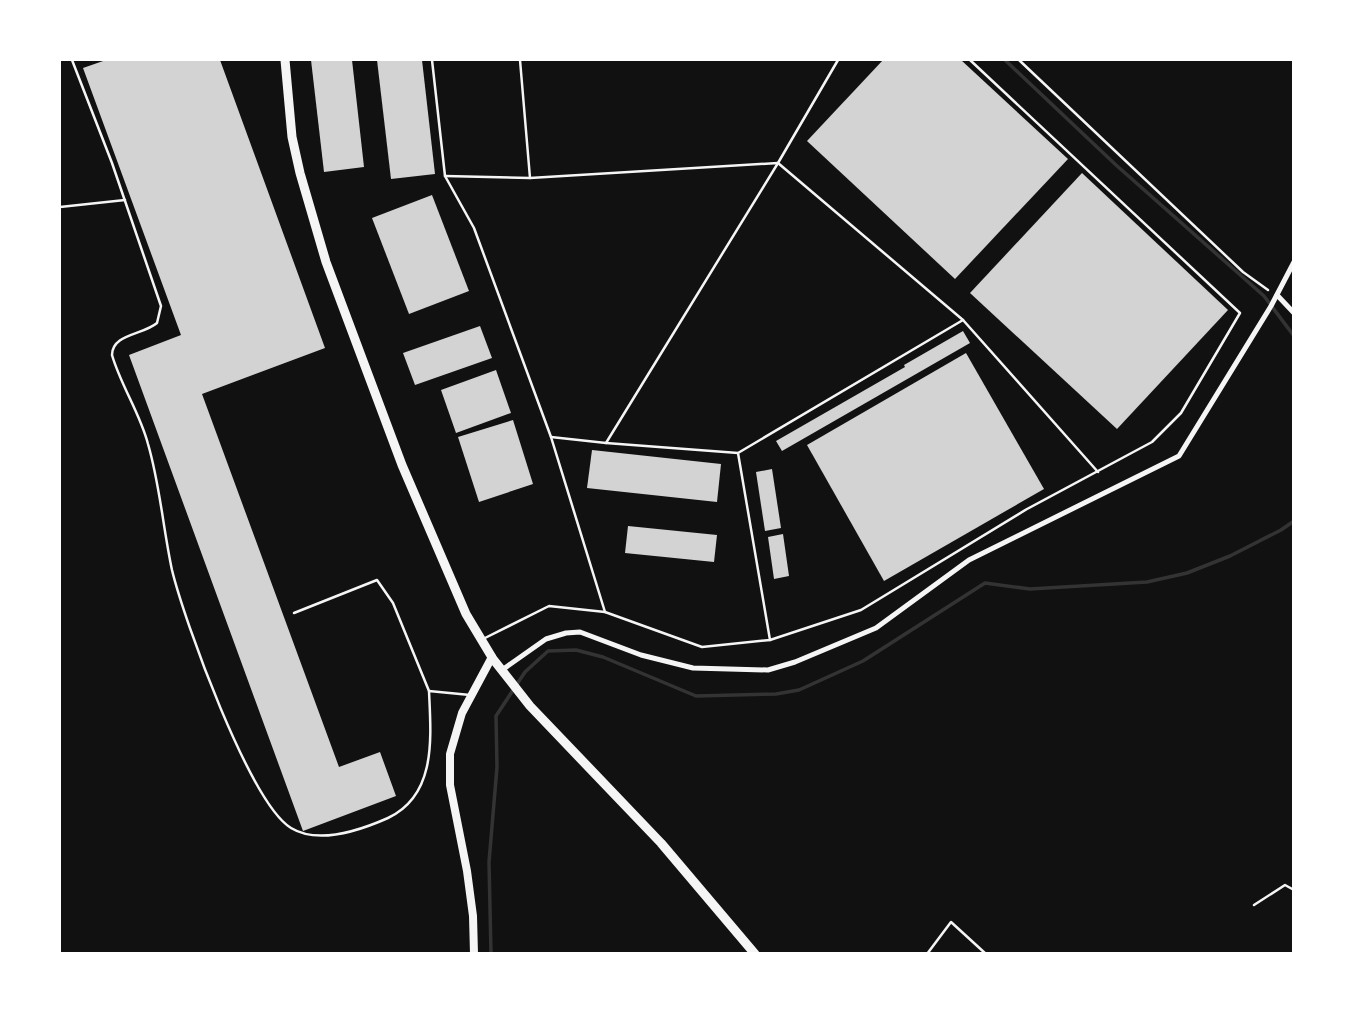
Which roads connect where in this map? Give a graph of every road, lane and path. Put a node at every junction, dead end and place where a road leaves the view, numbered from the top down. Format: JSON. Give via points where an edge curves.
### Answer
{"nodes":[{"id":1,"x":72,"y":60,"type":"edge"},
{"id":2,"x":285,"y":60,"type":"edge"},
{"id":3,"x":432,"y":60,"type":"edge"},
{"id":4,"x":520,"y":60,"type":"edge"},
{"id":5,"x":838,"y":60,"type":"edge"},
{"id":6,"x":970,"y":60,"type":"edge"},
{"id":7,"x":1019,"y":60,"type":"edge"},
{"id":8,"x":778,"y":163,"type":"junction"},
{"id":9,"x":445,"y":176,"type":"junction"},
{"id":10,"x":530,"y":178,"type":"junction"},
{"id":11,"x":125,"y":200,"type":"junction"},
{"id":12,"x":60,"y":207,"type":"edge"},
{"id":13,"x":1293,"y":262,"type":"edge"},
{"id":14,"x":1277,"y":295,"type":"junction"},
{"id":15,"x":1293,"y":313,"type":"edge"},
{"id":16,"x":963,"y":320,"type":"junction"},
{"id":17,"x":551,"y":437,"type":"junction"},
{"id":18,"x":606,"y":443,"type":"junction"},
{"id":19,"x":738,"y":453,"type":"junction"},
{"id":20,"x":1098,"y":472,"type":"junction"},
{"id":21,"x":294,"y":612,"type":"dead end"},
{"id":22,"x":605,"y":612,"type":"junction"},
{"id":23,"x":770,"y":639,"type":"junction"},
{"id":24,"x":480,"y":640,"type":"junction"},
{"id":25,"x":492,"y":657,"type":"junction"},
{"id":26,"x":501,"y":670,"type":"junction"},
{"id":27,"x":429,"y":691,"type":"junction"},
{"id":28,"x":470,"y":695,"type":"junction"},
{"id":29,"x":1293,"y":890,"type":"edge"},
{"id":30,"x":1254,"y":905,"type":"dead end"},
{"id":31,"x":474,"y":954,"type":"edge"},
{"id":32,"x":755,"y":954,"type":"edge"},
{"id":33,"x":927,"y":954,"type":"edge"},
{"id":34,"x":986,"y":954,"type":"edge"}],
"edges":[{"from":1,"to":11,"type":"lane"},
{"from":2,"to":24,"type":"highway","via":[[292,137],[326,262],[421,513]]},
{"from":3,"to":9,"type":"lane"},
{"from":4,"to":10,"type":"lane"},
{"from":5,"to":8,"type":"lane"},
{"from":6,"to":20,"type":"lane","via":[[1240,313],[1181,413],[1152,442]]},
{"from":7,"to":14,"type":"path","via":[[1243,272]]},
{"from":8,"to":10,"type":"lane"},
{"from":8,"to":16,"type":"lane"},
{"from":8,"to":18,"type":"lane"},
{"from":9,"to":10,"type":"lane"},
{"from":9,"to":17,"type":"lane","via":[[474,228]]},
{"from":11,"to":12,"type":"lane"},
{"from":11,"to":27,"type":"lane","via":[[160,299],[161,314],[153,327],[117,342],[112,355],[149,444],[178,589],[228,723],[263,797],[285,824],[310,835],[370,825],[403,810],[426,775]]},
{"from":13,"to":14,"type":"street"},
{"from":14,"to":15,"type":"street"},
{"from":14,"to":26,"type":"street","via":[[1179,456],[969,560],[876,628],[768,670],[693,668],[580,632],[546,639]]},
{"from":16,"to":19,"type":"lane"},
{"from":16,"to":20,"type":"lane"},
{"from":17,"to":18,"type":"lane"},
{"from":17,"to":22,"type":"lane"},
{"from":18,"to":19,"type":"lane"},
{"from":19,"to":23,"type":"lane"},
{"from":20,"to":23,"type":"lane","via":[[1027,509],[861,610]]},
{"from":21,"to":27,"type":"lane","via":[[377,580],[393,603]]},
{"from":22,"to":23,"type":"lane","via":[[702,647]]},
{"from":22,"to":24,"type":"lane","via":[[549,606]]},
{"from":24,"to":25,"type":"highway"},
{"from":25,"to":26,"type":"highway"},
{"from":25,"to":28,"type":"main road"},
{"from":26,"to":32,"type":"highway","via":[[661,843]]},
{"from":27,"to":28,"type":"lane"},
{"from":28,"to":31,"type":"main road","via":[[454,734],[449,770],[469,883]]},
{"from":29,"to":30,"type":"path","via":[[1285,885]]},
{"from":33,"to":34,"type":"lane","via":[[951,922]]}]}
